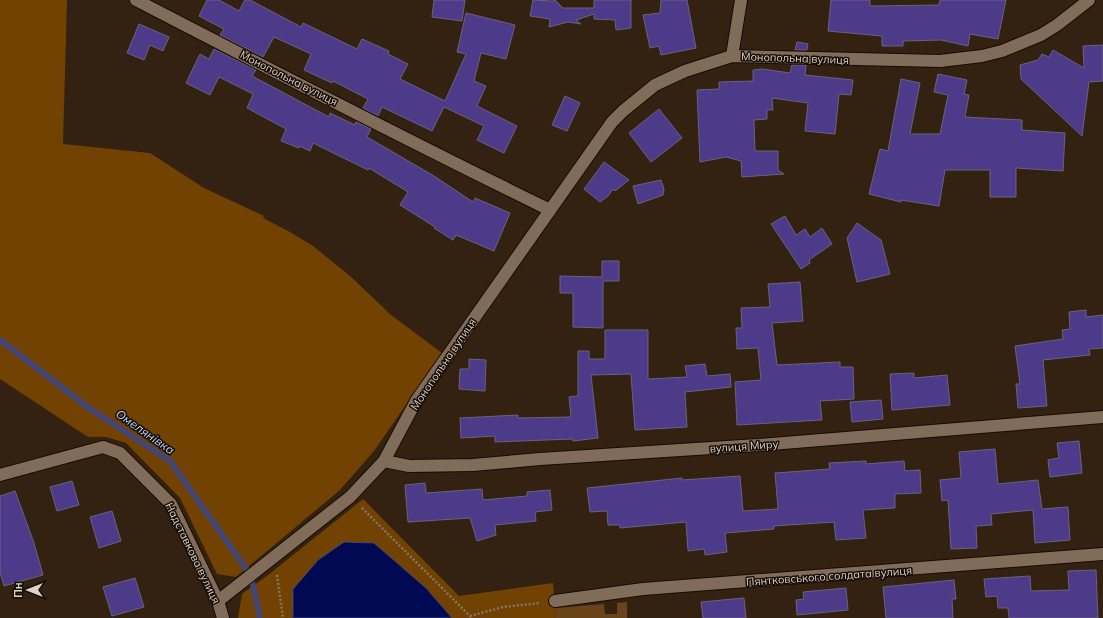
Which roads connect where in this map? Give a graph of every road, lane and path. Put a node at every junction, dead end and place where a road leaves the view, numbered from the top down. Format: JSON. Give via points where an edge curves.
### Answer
{"nodes":[{"id":1,"x":136,"y":0,"type":"edge"},
{"id":2,"x":741,"y":0,"type":"edge"},
{"id":3,"x":1089,"y":0,"type":"edge"},
{"id":4,"x":732,"y":56,"type":"junction"},
{"id":5,"x":550,"y":210,"type":"junction"},
{"id":6,"x":1103,"y":417,"type":"edge"},
{"id":7,"x":384,"y":461,"type":"junction"},
{"id":8,"x":0,"y":475,"type":"edge"},
{"id":9,"x":350,"y":497,"type":"junction"},
{"id":10,"x":1103,"y":554,"type":"edge"},
{"id":11,"x":275,"y":556,"type":"junction"},
{"id":12,"x":218,"y":601,"type":"junction"},
{"id":13,"x":555,"y":601,"type":"joint"},
{"id":14,"x":471,"y":617,"type":"edge"},
{"id":15,"x":223,"y":618,"type":"edge"},
{"id":16,"x":283,"y":618,"type":"edge"}],
"edges":[{"from":1,"to":5,"type":"street","name":"Монопольна вулиця","via":[[411,142]]},
{"from":2,"to":4,"type":"street"},
{"from":3,"to":4,"type":"street","name":"Монопольна вулиця","via":[[1041,35],[982,56],[940,61]]},
{"from":4,"to":5,"type":"street","name":"Монопольна вулиця","via":[[655,84],[623,111],[612,122]]},
{"from":5,"to":7,"type":"street","name":"Монопольна вулиця","via":[[416,401]]},
{"from":6,"to":7,"type":"street","name":"вулиця Миру","via":[[473,465],[409,466]]},
{"from":7,"to":9,"type":"street","name":"Монопольна вулиця"},
{"from":8,"to":12,"type":"street","name":"Надставкова вулиця","via":[[103,447],[120,453],[171,504]]},
{"from":9,"to":11,"type":"street","name":"Монопольна вулиця"},
{"from":9,"to":14,"type":"path"},
{"from":10,"to":13,"type":"street","name":"Пянтковського солдата вулиця","via":[[643,590]]},
{"from":11,"to":12,"type":"street","name":"Монопольна вулиця"},
{"from":11,"to":16,"type":"path"},
{"from":12,"to":15,"type":"street","name":"Надставкова вулиця"},
{"from":13,"to":14,"type":"path","via":[[503,607]]}]}
